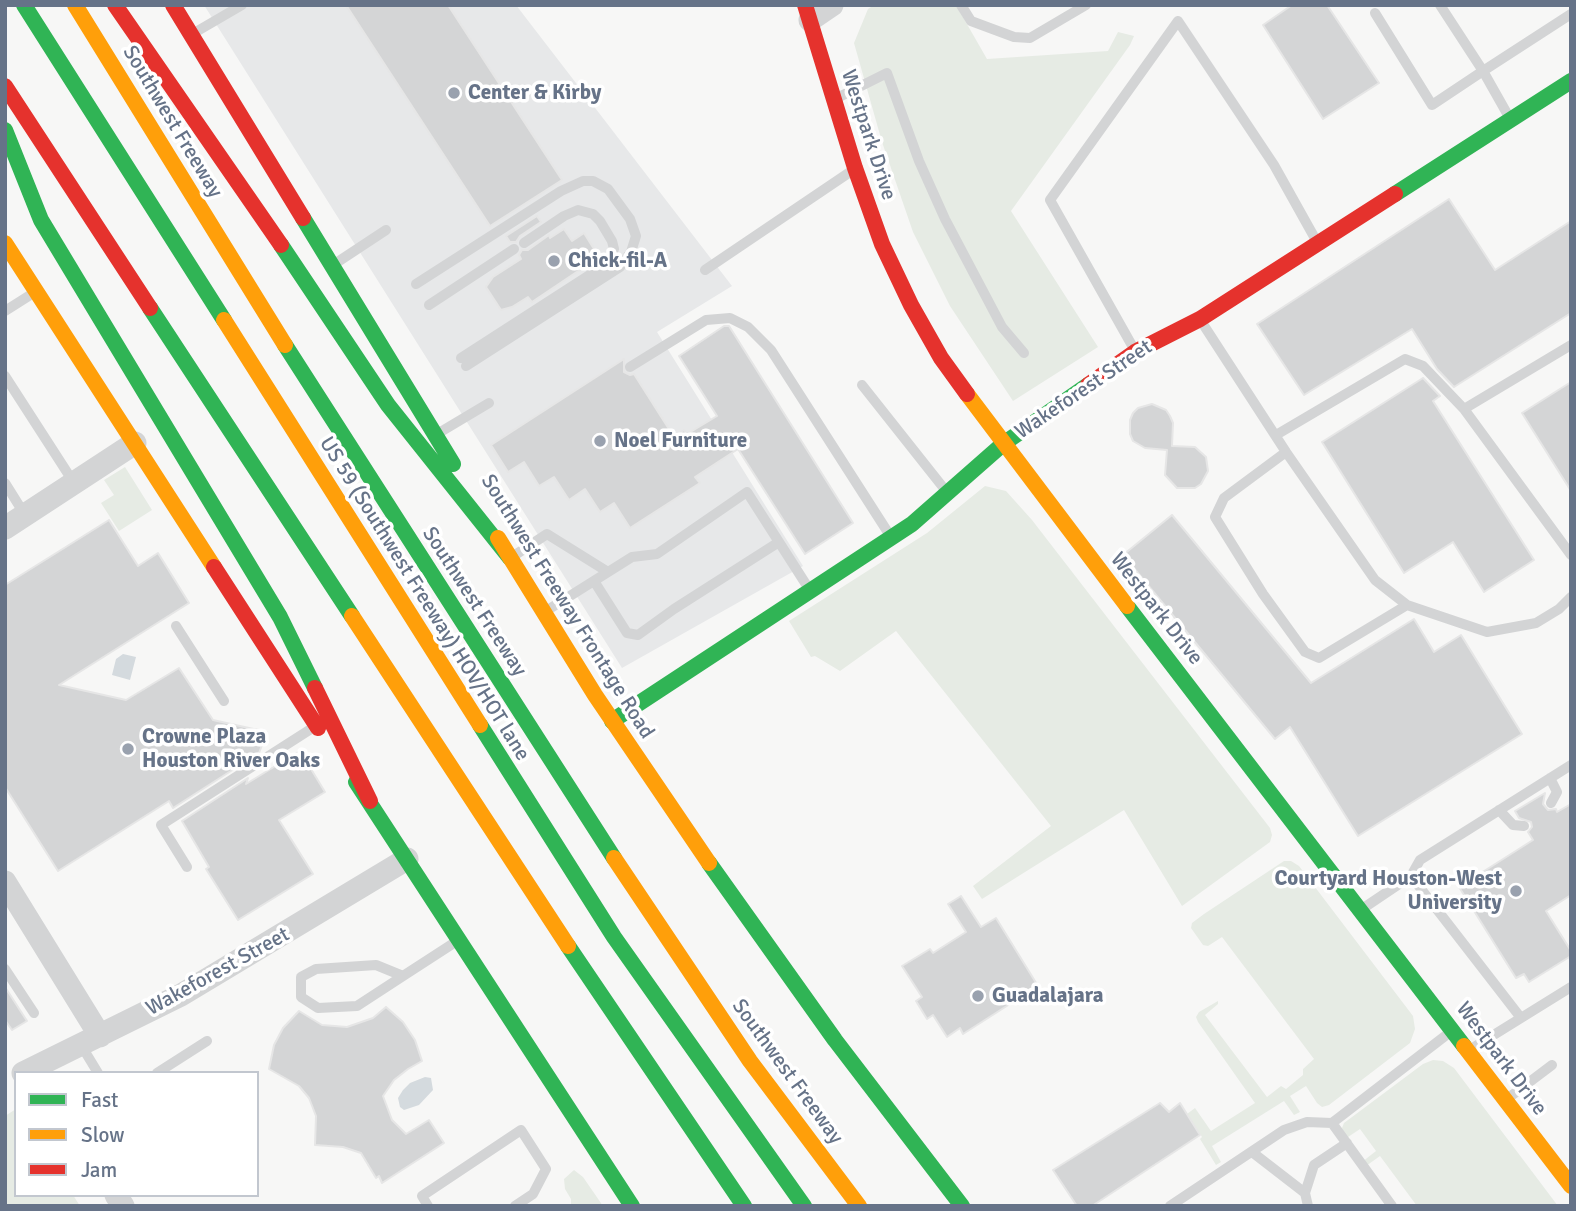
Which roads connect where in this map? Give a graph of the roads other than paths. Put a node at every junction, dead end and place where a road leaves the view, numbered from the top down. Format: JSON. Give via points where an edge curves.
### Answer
{"nodes":[{"id":1,"x":24,"y":5,"type":"edge"},
{"id":2,"x":75,"y":5,"type":"edge"},
{"id":3,"x":115,"y":5,"type":"edge"},
{"id":4,"x":173,"y":5,"type":"edge"},
{"id":5,"x":242,"y":5,"type":"edge"},
{"id":6,"x":832,"y":5,"type":"edge"},
{"id":7,"x":961,"y":5,"type":"edge"},
{"id":8,"x":1086,"y":5,"type":"edge"},
{"id":9,"x":1440,"y":5,"type":"edge"},
{"id":10,"x":807,"y":13,"type":"edge"},
{"id":11,"x":1375,"y":13,"type":"dead end"},
{"id":12,"x":1571,"y":14,"type":"edge"},
{"id":13,"x":191,"y":35,"type":"junction"},
{"id":14,"x":1483,"y":71,"type":"junction"},
{"id":15,"x":1571,"y":81,"type":"edge"},
{"id":16,"x":5,"y":86,"type":"edge"},
{"id":17,"x":834,"y":99,"type":"junction"},
{"id":18,"x":1510,"y":120,"type":"junction"},
{"id":19,"x":5,"y":130,"type":"edge"},
{"id":20,"x":855,"y":168,"type":"junction"},
{"id":21,"x":386,"y":230,"type":"dead end"},
{"id":22,"x":5,"y":243,"type":"edge"},
{"id":23,"x":1318,"y":243,"type":"junction"},
{"id":24,"x":332,"y":265,"type":"junction"},
{"id":25,"x":705,"y":270,"type":"dead end"},
{"id":26,"x":416,"y":284,"type":"dead end"},
{"id":27,"x":36,"y":291,"type":"junction"},
{"id":28,"x":429,"y":305,"type":"dead end"},
{"id":29,"x":5,"y":311,"type":"edge"},
{"id":30,"x":1199,"y":319,"type":"junction"},
{"id":31,"x":1571,"y":345,"type":"edge"},
{"id":32,"x":1136,"y":352,"type":"junction"},
{"id":33,"x":1024,"y":353,"type":"dead end"},
{"id":34,"x":630,"y":367,"type":"dead end"},
{"id":35,"x":5,"y":376,"type":"edge"},
{"id":36,"x":862,"y":385,"type":"dead end"},
{"id":37,"x":489,"y":403,"type":"dead end"},
{"id":38,"x":1464,"y":409,"type":"junction"},
{"id":39,"x":435,"y":435,"type":"junction"},
{"id":40,"x":1276,"y":435,"type":"junction"},
{"id":41,"x":135,"y":443,"type":"junction"},
{"id":42,"x":1003,"y":444,"type":"junction"},
{"id":43,"x":1286,"y":452,"type":"junction"},
{"id":44,"x":74,"y":483,"type":"junction"},
{"id":45,"x":5,"y":484,"type":"edge"},
{"id":46,"x":948,"y":493,"type":"junction"},
{"id":47,"x":25,"y":514,"type":"junction"},
{"id":48,"x":5,"y":527,"type":"edge"},
{"id":49,"x":892,"y":538,"type":"junction"},
{"id":50,"x":779,"y":542,"type":"junction"},
{"id":51,"x":1571,"y":555,"type":"edge"},
{"id":52,"x":510,"y":558,"type":"junction"},
{"id":53,"x":608,"y":572,"type":"junction"},
{"id":54,"x":594,"y":581,"type":"junction"},
{"id":55,"x":810,"y":591,"type":"junction"},
{"id":56,"x":1571,"y":597,"type":"edge"},
{"id":57,"x":1407,"y":605,"type":"junction"},
{"id":58,"x":544,"y":613,"type":"junction"},
{"id":59,"x":176,"y":626,"type":"dead end"},
{"id":60,"x":224,"y":701,"type":"dead end"},
{"id":61,"x":612,"y":722,"type":"junction"},
{"id":62,"x":316,"y":726,"type":"junction"},
{"id":63,"x":1571,"y":765,"type":"edge"},
{"id":64,"x":1550,"y":778,"type":"junction"},
{"id":65,"x":370,"y":802,"type":"junction"},
{"id":66,"x":1551,"y":803,"type":"dead end"},
{"id":67,"x":1499,"y":810,"type":"junction"},
{"id":68,"x":1524,"y":826,"type":"dead end"},
{"id":69,"x":407,"y":859,"type":"junction"},
{"id":70,"x":187,"y":867,"type":"dead end"},
{"id":71,"x":1411,"y":876,"type":"junction"},
{"id":72,"x":5,"y":881,"type":"edge"},
{"id":73,"x":1361,"y":910,"type":"junction"},
{"id":74,"x":459,"y":940,"type":"junction"},
{"id":75,"x":5,"y":970,"type":"edge"},
{"id":76,"x":403,"y":976,"type":"junction"},
{"id":77,"x":1571,"y":987,"type":"edge"},
{"id":78,"x":34,"y":1013,"type":"dead end"},
{"id":79,"x":1521,"y":1018,"type":"junction"},
{"id":80,"x":1452,"y":1030,"type":"junction"},
{"id":81,"x":90,"y":1040,"type":"junction"},
{"id":82,"x":207,"y":1041,"type":"dead end"},
{"id":83,"x":1468,"y":1051,"type":"junction"},
{"id":84,"x":1552,"y":1065,"type":"dead end"},
{"id":85,"x":29,"y":1071,"type":"edge"},
{"id":86,"x":98,"y":1071,"type":"edge"},
{"id":87,"x":160,"y":1071,"type":"edge"},
{"id":88,"x":1505,"y":1100,"type":"junction"},
{"id":89,"x":1332,"y":1123,"type":"junction"},
{"id":90,"x":1347,"y":1143,"type":"junction"},
{"id":91,"x":1252,"y":1152,"type":"junction"},
{"id":92,"x":1571,"y":1186,"type":"edge"},
{"id":93,"x":1305,"y":1193,"type":"junction"},
{"id":94,"x":428,"y":1206,"type":"edge"},
{"id":95,"x":515,"y":1206,"type":"edge"},
{"id":96,"x":632,"y":1206,"type":"edge"},
{"id":97,"x":744,"y":1206,"type":"edge"},
{"id":98,"x":804,"y":1206,"type":"edge"},
{"id":99,"x":859,"y":1206,"type":"edge"},
{"id":100,"x":962,"y":1206,"type":"edge"},
{"id":101,"x":1170,"y":1206,"type":"edge"},
{"id":102,"x":1308,"y":1206,"type":"edge"},
{"id":103,"x":1392,"y":1206,"type":"edge"}],
"edges":[{"from":1,"to":98,"type":"main road","name":"US 59 (Southwest Freeway) HOV/HOT lane","via":[[614,937]]},
{"from":2,"to":99,"type":"main road","name":"Southwest Freeway","via":[[242,278],[597,832],[750,1060]]},
{"from":3,"to":52,"type":"main road","via":[[388,405]]},
{"from":4,"to":13,"type":"main road","name":"Southwest Freeway Frontage Road"},
{"from":5,"to":13,"type":"lane"},
{"from":6,"to":10,"type":"street"},
{"from":7,"to":8,"type":"lane","via":[[971,21],[1030,38]]},
{"from":9,"to":14,"type":"lane"},
{"from":10,"to":17,"type":"main road","name":"Westpark Drive"},
{"from":11,"to":14,"type":"lane","via":[[1432,105]]},
{"from":12,"to":14,"type":"lane"},
{"from":13,"to":24,"type":"main road","name":"Southwest Freeway Frontage Road"},
{"from":14,"to":18,"type":"lane"},
{"from":15,"to":18,"type":"main road","name":"Wakeforest Street"},
{"from":16,"to":97,"type":"main road","via":[[572,952]]},
{"from":17,"to":20,"type":"main road","name":"Westpark Drive"},
{"from":17,"to":33,"type":"lane","via":[[887,73],[945,219],[1002,327]]},
{"from":18,"to":23,"type":"main road","name":"Wakeforest Street"},
{"from":19,"to":65,"type":"main road","via":[[41,220],[280,617]]},
{"from":20,"to":25,"type":"lane"},
{"from":20,"to":42,"type":"main road","name":"Westpark Drive","via":[[882,244],[911,305],[946,366]]},
{"from":21,"to":24,"type":"lane"},
{"from":22,"to":27,"type":"main road"},
{"from":23,"to":30,"type":"main road","name":"Wakeforest Street"},
{"from":23,"to":32,"type":"lane","via":[[1274,165],[1178,21],[1051,200]]},
{"from":24,"to":39,"type":"main road","name":"Southwest Freeway Frontage Road"},
{"from":26,"to":28,"type":"lane","via":[[583,181],[608,189],[636,236],[620,267],[463,362],[609,262],[614,249],[600,221],[578,210],[564,216]]},
{"from":27,"to":29,"type":"lane"},
{"from":27,"to":41,"type":"main road"},
{"from":30,"to":32,"type":"main road","name":"Wakeforest Street"},
{"from":30,"to":40,"type":"lane"},
{"from":31,"to":38,"type":"lane"},
{"from":32,"to":42,"type":"main road","name":"Wakeforest Street"},
{"from":34,"to":49,"type":"lane","via":[[706,320],[730,318],[748,327],[771,350]]},
{"from":35,"to":44,"type":"lane"},
{"from":36,"to":46,"type":"lane"},
{"from":37,"to":39,"type":"lane"},
{"from":38,"to":40,"type":"lane","via":[[1423,366],[1405,359]]},
{"from":38,"to":51,"type":"lane"},
{"from":39,"to":52,"type":"main road","name":"Southwest Freeway Frontage Road"},
{"from":40,"to":43,"type":"lane"},
{"from":41,"to":44,"type":"street"},
{"from":41,"to":62,"type":"main road"},
{"from":42,"to":46,"type":"main road","name":"Wakeforest Street"},
{"from":42,"to":73,"type":"main road","name":"Westpark Drive"},
{"from":43,"to":57,"type":"lane","via":[[1376,580]]},
{"from":43,"to":57,"type":"lane","via":[[1224,498],[1215,517],[1305,652],[1318,658]]},
{"from":44,"to":47,"type":"street"},
{"from":45,"to":47,"type":"lane"},
{"from":46,"to":49,"type":"main road","name":"Wakeforest Street"},
{"from":47,"to":48,"type":"street"},
{"from":49,"to":55,"type":"main road","name":"Wakeforest Street"},
{"from":50,"to":53,"type":"lane","via":[[747,492],[657,554],[632,557]]},
{"from":50,"to":54,"type":"lane","via":[[638,635],[627,633]]},
{"from":50,"to":55,"type":"lane"},
{"from":52,"to":53,"type":"lane","via":[[547,534]]},
{"from":52,"to":58,"type":"main road","name":"Southwest Freeway Frontage Road"},
{"from":53,"to":54,"type":"lane"},
{"from":54,"to":58,"type":"lane"},
{"from":55,"to":61,"type":"main road","name":"Wakeforest Street"},
{"from":56,"to":57,"type":"lane","via":[[1536,624],[1488,632]]},
{"from":58,"to":61,"type":"main road","name":"Southwest Freeway Frontage Road"},
{"from":59,"to":60,"type":"lane"},
{"from":61,"to":100,"type":"main road","name":"Southwest Freeway Frontage Road","via":[[747,919]]},
{"from":62,"to":65,"type":"main road"},
{"from":62,"to":70,"type":"lane","via":[[161,825]]},
{"from":63,"to":64,"type":"lane"},
{"from":64,"to":66,"type":"lane","via":[[1557,792]]},
{"from":64,"to":67,"type":"lane"},
{"from":65,"to":69,"type":"main road"},
{"from":67,"to":68,"type":"lane","via":[[1513,825]]},
{"from":67,"to":71,"type":"lane","via":[[1420,860]]},
{"from":69,"to":74,"type":"main road"},
{"from":69,"to":81,"type":"street","name":"Wakeforest Street","via":[[205,982]]},
{"from":71,"to":73,"type":"lane"},
{"from":71,"to":79,"type":"lane"},
{"from":72,"to":81,"type":"street"},
{"from":73,"to":80,"type":"main road","name":"Westpark Drive"},
{"from":74,"to":76,"type":"lane"},
{"from":74,"to":96,"type":"main road"},
{"from":75,"to":78,"type":"lane"},
{"from":76,"to":76,"type":"lane","via":[[376,965],[316,969],[301,977],[301,997],[318,1008],[357,1006]]},
{"from":77,"to":79,"type":"lane"},
{"from":79,"to":83,"type":"lane"},
{"from":80,"to":83,"type":"main road","name":"Westpark Drive"},
{"from":80,"to":89,"type":"lane"},
{"from":81,"to":85,"type":"street","name":"Wakeforest Street"},
{"from":81,"to":86,"type":"lane"},
{"from":82,"to":87,"type":"lane"},
{"from":83,"to":88,"type":"main road","name":"Westpark Drive"},
{"from":84,"to":88,"type":"lane"},
{"from":88,"to":92,"type":"main road","name":"Westpark Drive"},
{"from":89,"to":90,"type":"lane"},
{"from":89,"to":91,"type":"lane","via":[[1307,1122],[1284,1130]]},
{"from":90,"to":93,"type":"lane","via":[[1314,1165]]},
{"from":90,"to":103,"type":"lane"},
{"from":91,"to":93,"type":"lane"},
{"from":91,"to":101,"type":"lane"},
{"from":93,"to":102,"type":"lane"},
{"from":94,"to":95,"type":"lane","via":[[422,1196],[521,1130],[546,1169],[533,1194]]}]}
